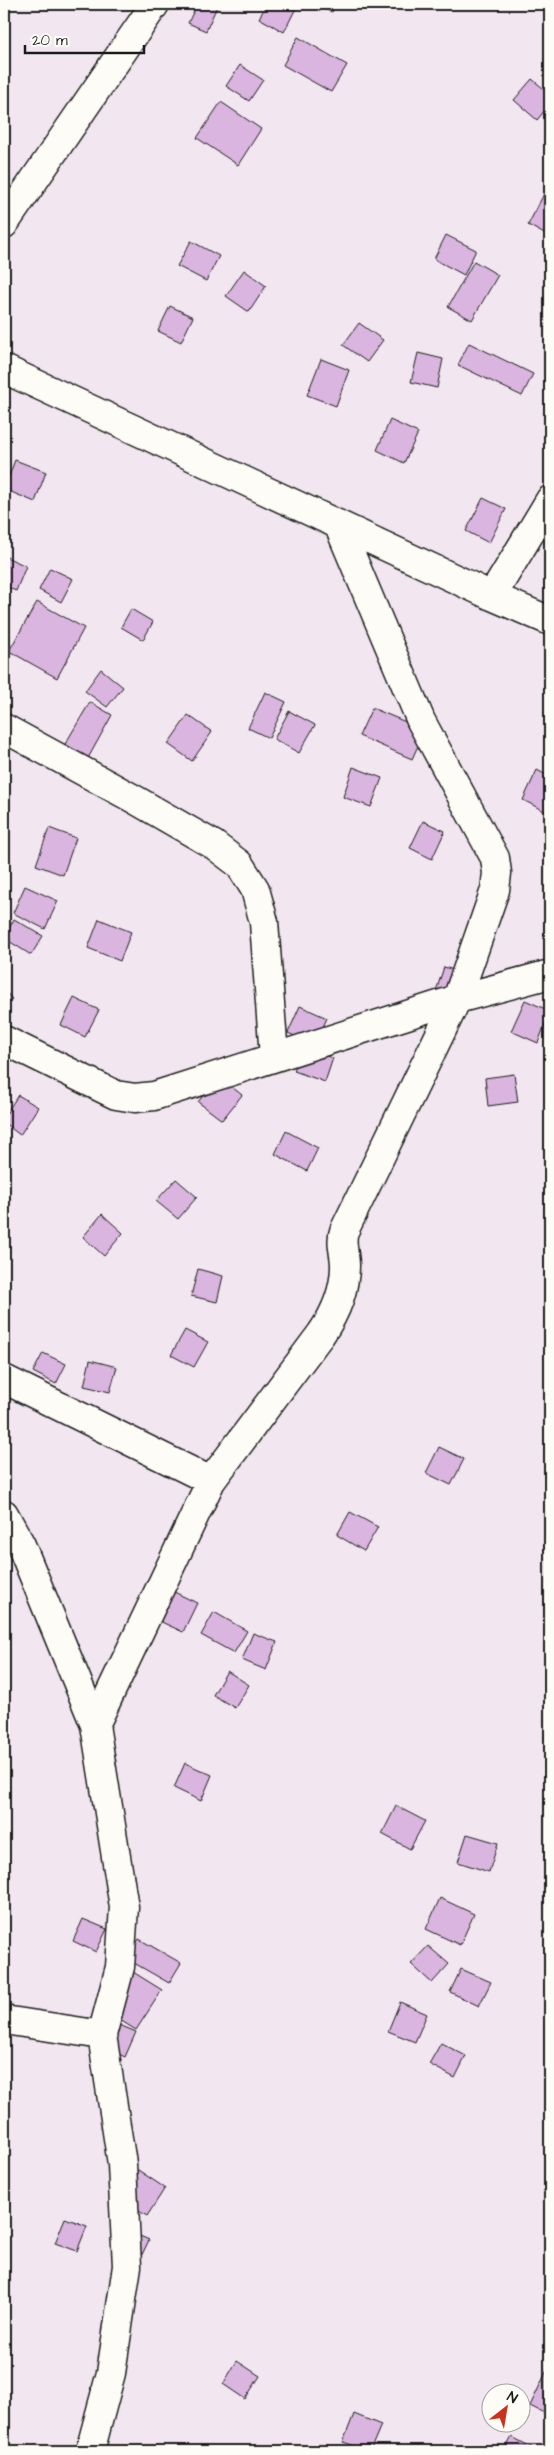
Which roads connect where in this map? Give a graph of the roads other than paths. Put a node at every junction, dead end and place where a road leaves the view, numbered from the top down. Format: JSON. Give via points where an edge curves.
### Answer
{"nodes":[{"id":1,"x":155,"y":4,"type":"edge"},
{"id":2,"x":4,"y":224,"type":"edge"},
{"id":3,"x":4,"y":369,"type":"edge"},
{"id":4,"x":550,"y":500,"type":"edge"},
{"id":5,"x":338,"y":524,"type":"junction"},
{"id":6,"x":492,"y":596,"type":"junction"},
{"id":7,"x":550,"y":621,"type":"edge"},
{"id":8,"x":4,"y":728,"type":"edge"},
{"id":9,"x":550,"y":974,"type":"edge"},
{"id":10,"x":457,"y":999,"type":"junction"},
{"id":11,"x":4,"y":1040,"type":"edge"},
{"id":12,"x":274,"y":1057,"type":"junction"},
{"id":13,"x":4,"y":1379,"type":"edge"},
{"id":14,"x":211,"y":1481,"type":"junction"},
{"id":15,"x":4,"y":1514,"type":"edge"},
{"id":16,"x":95,"y":1725,"type":"junction"},
{"id":17,"x":4,"y":2020,"type":"edge"},
{"id":18,"x":102,"y":2035,"type":"junction"},
{"id":19,"x":90,"y":2451,"type":"edge"}],
"edges":[{"from":1,"to":2,"type":"street"},
{"from":3,"to":5,"type":"street"},
{"from":4,"to":6,"type":"street"},
{"from":5,"to":6,"type":"street"},
{"from":5,"to":10,"type":"street","via":[[421,721],[495,858],[495,890]]},
{"from":6,"to":7,"type":"street"},
{"from":8,"to":12,"type":"street","via":[[214,845],[239,864],[255,889],[264,922]]},
{"from":9,"to":10,"type":"street"},
{"from":10,"to":12,"type":"street"},
{"from":10,"to":14,"type":"street","via":[[342,1236],[345,1266],[336,1310]]},
{"from":11,"to":12,"type":"street","via":[[116,1095],[135,1098],[154,1096]]},
{"from":13,"to":14,"type":"street"},
{"from":14,"to":16,"type":"street"},
{"from":15,"to":16,"type":"street","via":[[21,1545]]},
{"from":16,"to":18,"type":"street","via":[[124,1907],[120,1968]]},
{"from":17,"to":18,"type":"street"},
{"from":18,"to":19,"type":"street","via":[[122,2164],[127,2266],[111,2374]]}]}
